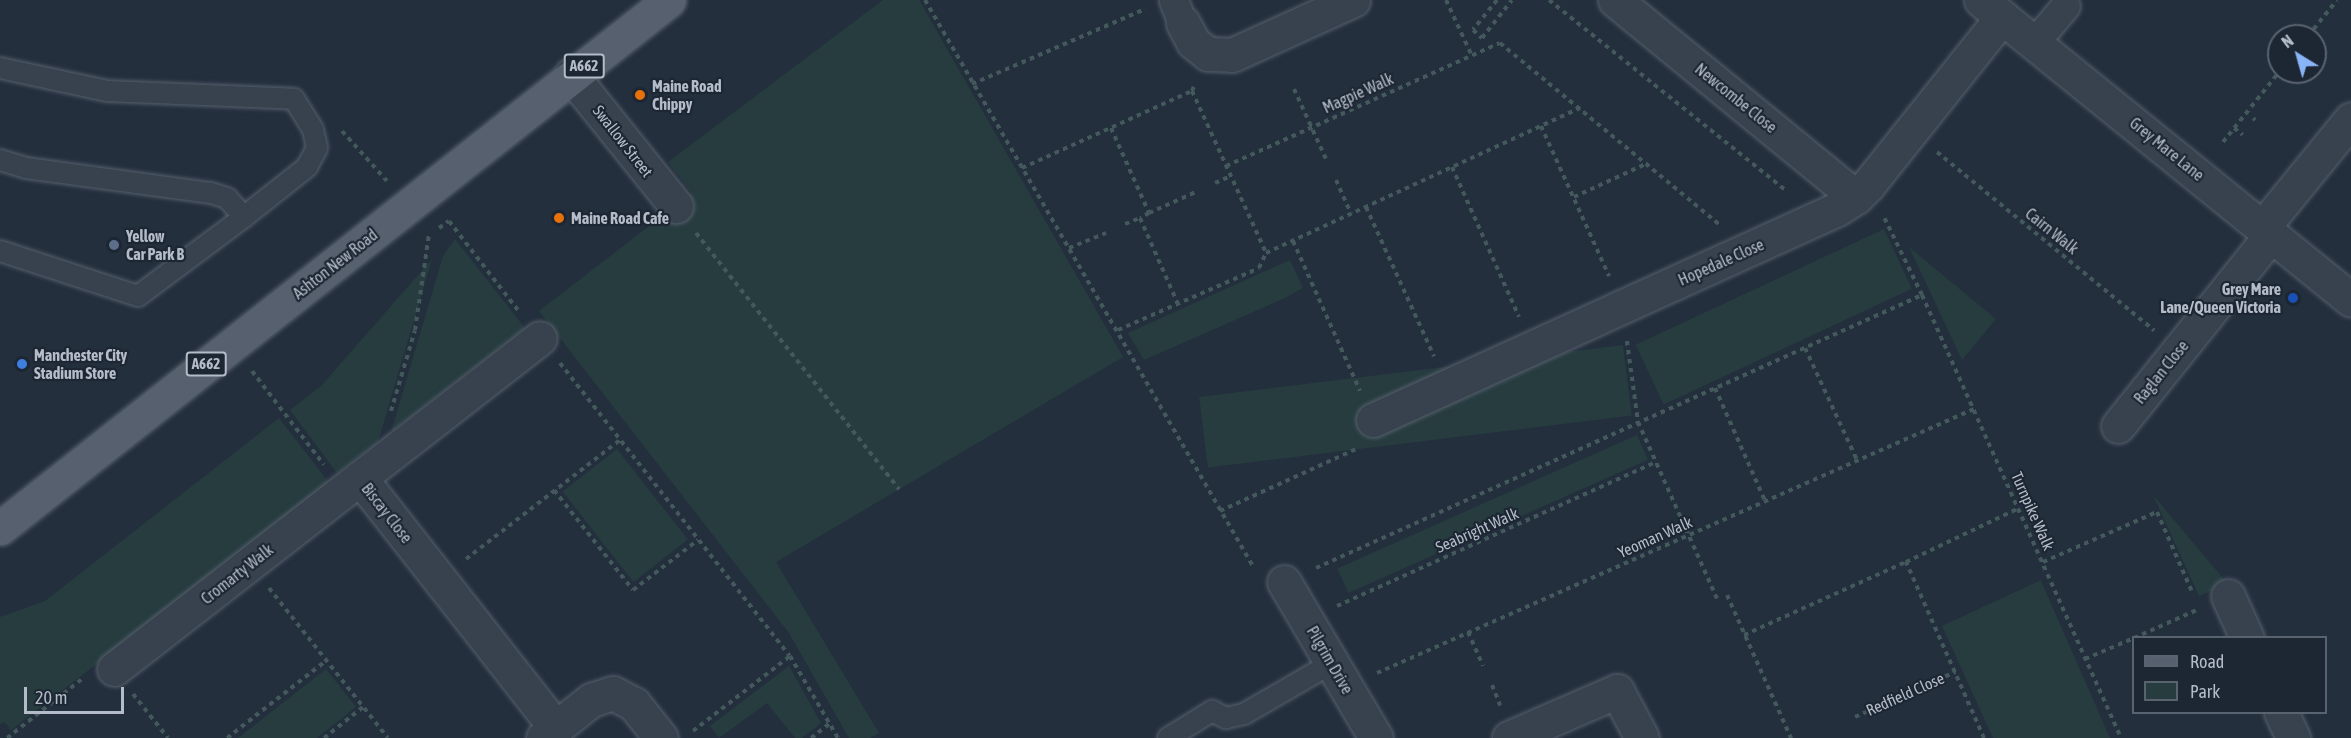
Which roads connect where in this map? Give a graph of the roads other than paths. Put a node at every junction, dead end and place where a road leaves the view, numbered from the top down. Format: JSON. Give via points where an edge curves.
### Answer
{"nodes":[{"id":1,"x":669,"y":0,"type":"edge"},
{"id":2,"x":1353,"y":0,"type":"edge"},
{"id":3,"x":1615,"y":0,"type":"edge"},
{"id":4,"x":2066,"y":6,"type":"dead end"},
{"id":5,"x":1992,"y":8,"type":"edge"},
{"id":6,"x":1169,"y":10,"type":"road end"},
{"id":7,"x":2035,"y":43,"type":"junction"},
{"id":8,"x":0,"y":68,"type":"edge"},
{"id":9,"x":571,"y":75,"type":"junction"},
{"id":10,"x":2351,"y":119,"type":"edge"},
{"id":11,"x":0,"y":160,"type":"edge"},
{"id":12,"x":1862,"y":191,"type":"junction"},
{"id":13,"x":675,"y":206,"type":"road end"},
{"id":14,"x":244,"y":217,"type":"junction"},
{"id":15,"x":2268,"y":230,"type":"junction"},
{"id":16,"x":0,"y":251,"type":"edge"},
{"id":17,"x":2351,"y":300,"type":"edge"},
{"id":18,"x":540,"y":338,"type":"road end"},
{"id":19,"x":1373,"y":420,"type":"road end"},
{"id":20,"x":2118,"y":426,"type":"dead end"},
{"id":21,"x":359,"y":478,"type":"junction"},
{"id":22,"x":0,"y":528,"type":"edge"},
{"id":23,"x":1284,"y":582,"type":"road end"},
{"id":24,"x":2214,"y":602,"type":"road end"},
{"id":25,"x":2245,"y":636,"type":"edge"},
{"id":26,"x":114,"y":669,"type":"road end"},
{"id":27,"x":1339,"y":675,"type":"junction"},
{"id":28,"x":2282,"y":714,"type":"edge"},
{"id":29,"x":549,"y":733,"type":"edge"},
{"id":30,"x":662,"y":738,"type":"edge"},
{"id":31,"x":1168,"y":738,"type":"edge"},
{"id":32,"x":1376,"y":738,"type":"edge"},
{"id":33,"x":1509,"y":738,"type":"edge"},
{"id":34,"x":1642,"y":738,"type":"edge"},
{"id":35,"x":2293,"y":738,"type":"edge"}],
"edges":[{"from":1,"to":9,"type":"main road","name":"Ashton New Road","number":"A662"},
{"from":2,"to":6,"type":"street","via":[[1232,55],[1208,54],[1193,42]]},
{"from":3,"to":12,"type":"street","name":"Newcombe Close"},
{"from":4,"to":7,"type":"street"},
{"from":5,"to":7,"type":"street","name":"Grey Mare Lane"},
{"from":5,"to":12,"type":"street","name":"Hopedale Close","via":[[1911,131]]},
{"from":7,"to":15,"type":"street","name":"Grey Mare Lane"},
{"from":8,"to":14,"type":"lane","via":[[107,91],[294,99],[313,130],[317,148],[307,166]]},
{"from":9,"to":13,"type":"street","name":"Swallow Street"},
{"from":9,"to":22,"type":"main road","name":"Ashton New Road","number":"A662"},
{"from":10,"to":15,"type":"street","name":"Raglan Close"},
{"from":11,"to":14,"type":"lane","via":[[26,168],[211,193],[227,198]]},
{"from":12,"to":19,"type":"street","name":"Hopedale Close","via":[[1838,209]]},
{"from":14,"to":16,"type":"lane","via":[[138,296]]},
{"from":15,"to":17,"type":"street","name":"Grey Mare Lane"},
{"from":15,"to":20,"type":"street","name":"Raglan Close"},
{"from":18,"to":21,"type":"street","name":"Biscay Close"},
{"from":21,"to":26,"type":"street","name":"Cromarty Walk"},
{"from":21,"to":29,"type":"street","name":"Biscay Close","via":[[439,580]]},
{"from":23,"to":27,"type":"street","name":"Pilgrim Drive"},
{"from":24,"to":25,"type":"street"},
{"from":27,"to":31,"type":"lane","via":[[1244,714],[1226,718],[1212,711]]},
{"from":27,"to":32,"type":"street","name":"Pilgrim Drive"},
{"from":28,"to":35,"type":"street"},
{"from":29,"to":30,"type":"street","via":[[591,700],[613,693],[634,704]]},
{"from":33,"to":34,"type":"street","via":[[1617,692]]}]}
